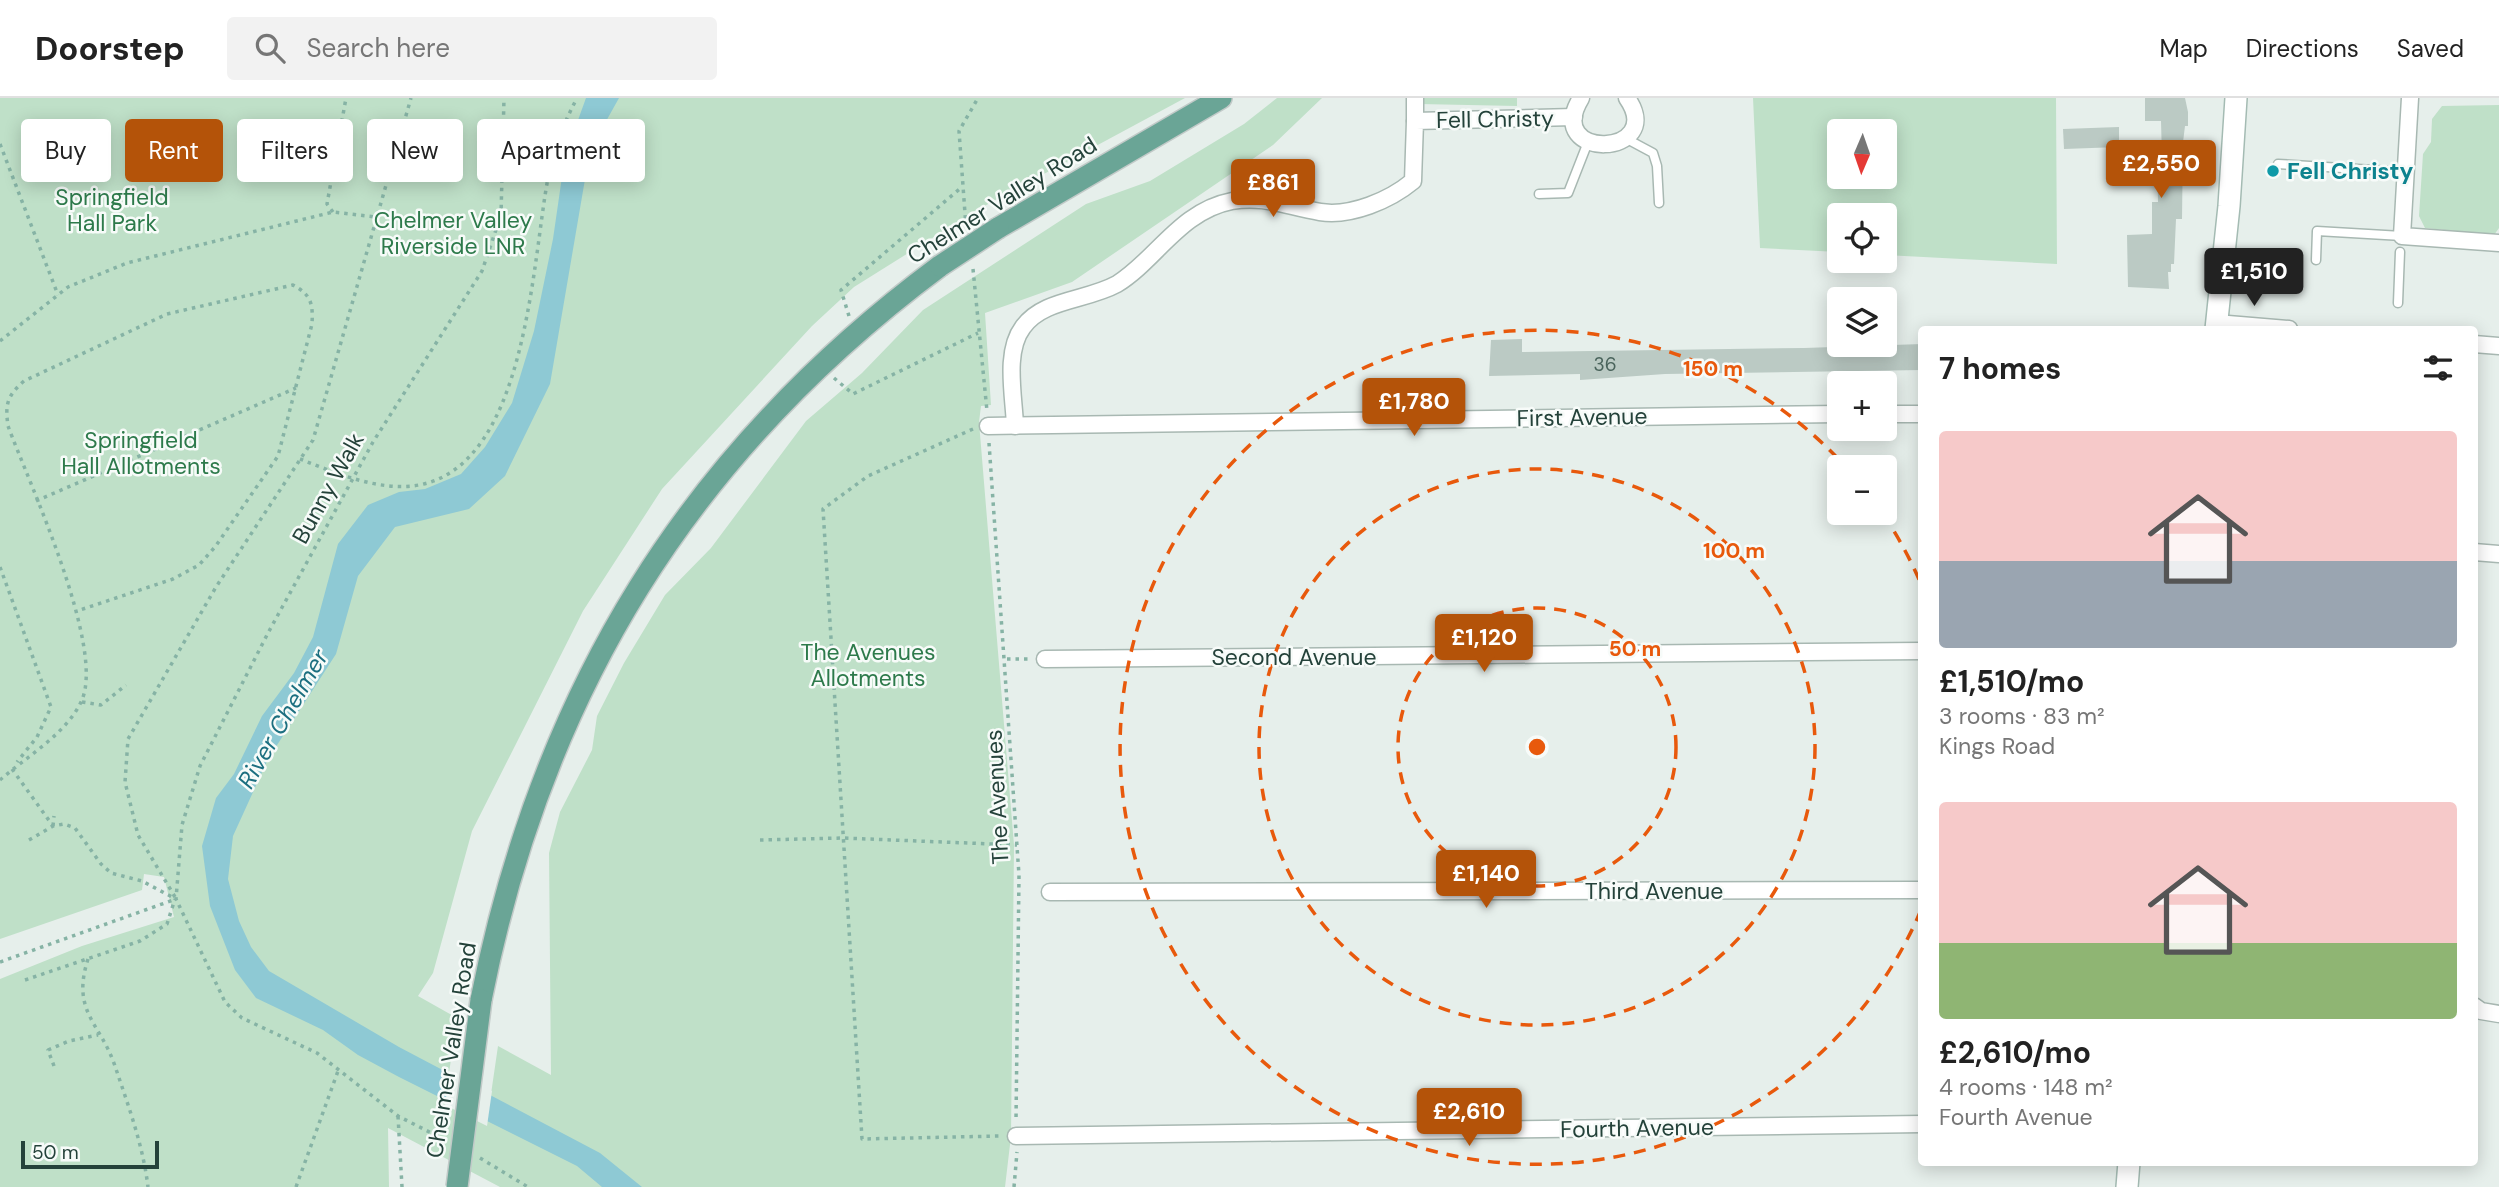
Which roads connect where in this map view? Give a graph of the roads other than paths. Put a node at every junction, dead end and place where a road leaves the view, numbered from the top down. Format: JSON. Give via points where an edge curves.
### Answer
{"nodes":[{"id":1,"x":1221,"y":98,"type":"edge"},
{"id":2,"x":1415,"y":98,"type":"edge"},
{"id":3,"x":1581,"y":98,"type":"edge"},
{"id":4,"x":1627,"y":98,"type":"edge"},
{"id":5,"x":2236,"y":98,"type":"edge"},
{"id":6,"x":2410,"y":98,"type":"edge"},
{"id":7,"x":1574,"y":117,"type":"junction"},
{"id":8,"x":1415,"y":121,"type":"junction"},
{"id":9,"x":1625,"y":138,"type":"junction"},
{"id":10,"x":1588,"y":142,"type":"junction"},
{"id":11,"x":2278,"y":164,"type":"dead end"},
{"id":12,"x":2406,"y":172,"type":"junction"},
{"id":13,"x":1539,"y":194,"type":"dead end"},
{"id":14,"x":1659,"y":203,"type":"dead end"},
{"id":15,"x":2499,"y":243,"type":"edge"},
{"id":16,"x":2401,"y":244,"type":"junction"},
{"id":17,"x":2316,"y":260,"type":"dead end"},
{"id":18,"x":2398,"y":303,"type":"dead end"},
{"id":19,"x":2216,"y":326,"type":"edge"},
{"id":20,"x":2478,"y":344,"type":"edge"},
{"id":21,"x":2499,"y":346,"type":"edge"},
{"id":22,"x":1827,"y":414,"type":"edge"},
{"id":23,"x":1897,"y":414,"type":"edge"},
{"id":24,"x":1918,"y":414,"type":"edge"},
{"id":25,"x":988,"y":426,"type":"road end"},
{"id":26,"x":1015,"y":426,"type":"junction"},
{"id":27,"x":2478,"y":552,"type":"edge"},
{"id":28,"x":2499,"y":554,"type":"edge"},
{"id":29,"x":1918,"y":651,"type":"edge"},
{"id":30,"x":1045,"y":659,"type":"road end"},
{"id":31,"x":1918,"y":890,"type":"edge"},
{"id":32,"x":1050,"y":892,"type":"dead end"},
{"id":33,"x":2478,"y":1009,"type":"edge"},
{"id":34,"x":2499,"y":1014,"type":"edge"},
{"id":35,"x":1918,"y":1124,"type":"edge"},
{"id":36,"x":1017,"y":1136,"type":"road end"},
{"id":37,"x":2129,"y":1166,"type":"edge"},
{"id":38,"x":457,"y":1187,"type":"edge"},
{"id":39,"x":2127,"y":1187,"type":"edge"}],
"edges":[{"from":1,"to":38,"type":"main road","name":"Chelmer Valley Road","bridge":true,"via":[[998,228],[940,266],[854,334],[776,408],[716,477],[655,562],[614,627],[539,785],[507,890],[481,1000]]},
{"from":2,"to":8,"type":"street","name":"Fell Christy"},
{"from":3,"to":7,"type":"street","name":"Fell Christy"},
{"from":4,"to":9,"type":"street","via":[[1634,122]]},
{"from":5,"to":19,"type":"main road"},
{"from":6,"to":12,"type":"street"},
{"from":7,"to":8,"type":"street","name":"Fell Christy"},
{"from":7,"to":10,"type":"street","name":"Fell Christy"},
{"from":8,"to":26,"type":"street","name":"Fell Christy","via":[[1413,181],[1395,195],[1359,208],[1322,213],[1258,197],[1228,202],[1186,222],[1119,282],[1090,297],[1035,313],[1021,328],[1013,348]]},
{"from":9,"to":10,"type":"street","via":[[1608,147]]},
{"from":9,"to":14,"type":"lane","via":[[1653,153]]},
{"from":10,"to":13,"type":"lane","via":[[1568,193]]},
{"from":11,"to":12,"type":"lane"},
{"from":12,"to":16,"type":"street"},
{"from":15,"to":16,"type":"street"},
{"from":16,"to":17,"type":"lane","via":[[2317,231]]},
{"from":16,"to":18,"type":"lane"},
{"from":20,"to":21,"type":"street"},
{"from":22,"to":26,"type":"street","name":"First Avenue"},
{"from":23,"to":24,"type":"street"},
{"from":25,"to":26,"type":"street","name":"First Avenue"},
{"from":27,"to":28,"type":"street"},
{"from":29,"to":30,"type":"street","name":"Second Avenue"},
{"from":31,"to":32,"type":"street","name":"Third Avenue"},
{"from":33,"to":34,"type":"street"},
{"from":35,"to":36,"type":"street","name":"Fourth Avenue"},
{"from":37,"to":39,"type":"main road"}]}
